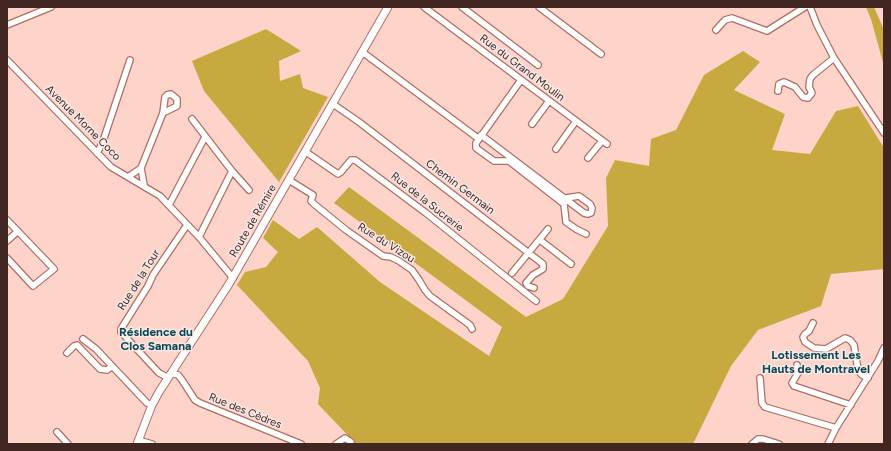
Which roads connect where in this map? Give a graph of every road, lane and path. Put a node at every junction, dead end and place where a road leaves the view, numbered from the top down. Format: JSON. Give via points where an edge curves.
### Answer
{"nodes":[{"id":1,"x":51,"y":7,"type":"edge"},
{"id":2,"x":388,"y":7,"type":"edge"},
{"id":3,"x":424,"y":7,"type":"edge"},
{"id":4,"x":462,"y":7,"type":"edge"},
{"id":5,"x":539,"y":7,"type":"edge"},
{"id":6,"x":805,"y":7,"type":"edge"},
{"id":7,"x":810,"y":7,"type":"edge"},
{"id":8,"x":7,"y":25,"type":"edge"},
{"id":9,"x":716,"y":30,"type":"dead end"},
{"id":10,"x":361,"y":53,"type":"junction"},
{"id":11,"x":601,"y":54,"type":"dead end"},
{"id":12,"x":834,"y":58,"type":"junction"},
{"id":13,"x":7,"y":60,"type":"edge"},
{"id":14,"x":130,"y":60,"type":"dead end"},
{"id":15,"x":538,"y":65,"type":"dead end"},
{"id":16,"x":521,"y":80,"type":"junction"},
{"id":17,"x":778,"y":91,"type":"dead end"},
{"id":18,"x":549,"y":101,"type":"junction"},
{"id":19,"x":333,"y":104,"type":"junction"},
{"id":20,"x":163,"y":113,"type":"dead end"},
{"id":21,"x":192,"y":119,"type":"dead end"},
{"id":22,"x":576,"y":121,"type":"junction"},
{"id":23,"x":532,"y":124,"type":"dead end"},
{"id":24,"x":884,"y":133,"type":"edge"},
{"id":25,"x":205,"y":137,"type":"junction"},
{"id":26,"x":480,"y":137,"type":"junction"},
{"id":27,"x":556,"y":149,"type":"dead end"},
{"id":28,"x":96,"y":152,"type":"junction"},
{"id":29,"x":306,"y":152,"type":"junction"},
{"id":30,"x":588,"y":158,"type":"dead end"},
{"id":31,"x":141,"y":168,"type":"junction"},
{"id":32,"x":232,"y":171,"type":"junction"},
{"id":33,"x":128,"y":177,"type":"junction"},
{"id":34,"x":289,"y":180,"type":"junction"},
{"id":35,"x":144,"y":185,"type":"junction"},
{"id":36,"x":249,"y":190,"type":"dead end"},
{"id":37,"x":566,"y":198,"type":"dead end"},
{"id":38,"x":169,"y":205,"type":"junction"},
{"id":39,"x":7,"y":220,"type":"edge"},
{"id":40,"x":187,"y":225,"type":"junction"},
{"id":41,"x":548,"y":229,"type":"dead end"},
{"id":42,"x":18,"y":231,"type":"junction"},
{"id":43,"x":586,"y":234,"type":"dead end"},
{"id":44,"x":199,"y":237,"type":"junction"},
{"id":45,"x":540,"y":240,"type":"junction"},
{"id":46,"x":7,"y":241,"type":"edge"},
{"id":47,"x":528,"y":252,"type":"junction"},
{"id":48,"x":7,"y":258,"type":"edge"},
{"id":49,"x":570,"y":264,"type":"dead end"},
{"id":50,"x":512,"y":273,"type":"dead end"},
{"id":51,"x":233,"y":278,"type":"junction"},
{"id":52,"x":534,"y":288,"type":"dead end"},
{"id":53,"x":536,"y":301,"type":"dead end"},
{"id":54,"x":813,"y":324,"type":"dead end"},
{"id":55,"x":472,"y":330,"type":"dead end"},
{"id":56,"x":83,"y":339,"type":"dead end"},
{"id":57,"x":884,"y":348,"type":"edge"},
{"id":58,"x":66,"y":353,"type":"dead end"},
{"id":59,"x":797,"y":365,"type":"dead end"},
{"id":60,"x":111,"y":367,"type":"junction"},
{"id":61,"x":169,"y":376,"type":"junction"},
{"id":62,"x":760,"y":378,"type":"dead end"},
{"id":63,"x":868,"y":378,"type":"junction"},
{"id":64,"x":152,"y":405,"type":"junction"},
{"id":65,"x":851,"y":405,"type":"junction"},
{"id":66,"x":836,"y":428,"type":"junction"},
{"id":67,"x":57,"y":432,"type":"dead end"},
{"id":68,"x":138,"y":442,"type":"edge"},
{"id":69,"x":68,"y":444,"type":"edge"},
{"id":70,"x":152,"y":444,"type":"edge"},
{"id":71,"x":301,"y":444,"type":"edge"},
{"id":72,"x":336,"y":444,"type":"edge"},
{"id":73,"x":351,"y":444,"type":"edge"},
{"id":74,"x":752,"y":444,"type":"edge"},
{"id":75,"x":779,"y":444,"type":"edge"},
{"id":76,"x":828,"y":444,"type":"edge"}],
"edges":[{"from":1,"to":8,"type":"street","via":[[32,11]]},
{"from":2,"to":10,"type":"main road","name":"Route de Rémire"},
{"from":3,"to":16,"type":"street","name":"Rue du Grand Moulin"},
{"from":4,"to":15,"type":"street"},
{"from":5,"to":11,"type":"street"},
{"from":6,"to":9,"type":"street","via":[[767,31],[732,18],[725,20]]},
{"from":7,"to":12,"type":"street"},
{"from":10,"to":19,"type":"main road","name":"Route de Rémire"},
{"from":10,"to":26,"type":"street"},
{"from":12,"to":17,"type":"street","via":[[817,70],[810,79],[810,97],[805,98],[797,88],[784,82],[779,84]]},
{"from":12,"to":24,"type":"street"},
{"from":13,"to":28,"type":"street","name":"Avenue Morne Coco"},
{"from":14,"to":28,"type":"street","via":[[102,144]]},
{"from":16,"to":18,"type":"street","name":"Rue du Grand Moulin"},
{"from":16,"to":26,"type":"street"},
{"from":18,"to":22,"type":"street","name":"Rue du Grand Moulin"},
{"from":18,"to":23,"type":"street"},
{"from":19,"to":29,"type":"main road","name":"Route de Rémire"},
{"from":19,"to":47,"type":"street","name":"Chemin Germain"},
{"from":20,"to":31,"type":"street"},
{"from":21,"to":25,"type":"street"},
{"from":22,"to":27,"type":"street"},
{"from":22,"to":30,"type":"street","name":"Rue du Grand Moulin","via":[[604,142]]},
{"from":25,"to":32,"type":"street"},
{"from":25,"to":38,"type":"street"},
{"from":26,"to":37,"type":"street"},
{"from":26,"to":43,"type":"street","via":[[476,148],[494,161],[509,161],[564,204],[566,222]]},
{"from":28,"to":33,"type":"street","name":"Avenue Morne Coco","via":[[110,167]]},
{"from":29,"to":34,"type":"main road","name":"Route de Rémire"},
{"from":29,"to":53,"type":"street","name":"Rue de la Sucrerie","via":[[338,174],[351,160],[356,160]]},
{"from":31,"to":33,"type":"street"},
{"from":31,"to":35,"type":"street"},
{"from":32,"to":36,"type":"street"},
{"from":32,"to":44,"type":"street"},
{"from":33,"to":35,"type":"street","name":"Avenue Morne Coco"},
{"from":34,"to":51,"type":"main road","name":"Route de Rémire"},
{"from":34,"to":55,"type":"street","name":"Rue du Vizou","via":[[313,195],[311,201],[346,230],[383,256],[391,257],[412,270],[430,296],[470,325]]},
{"from":35,"to":38,"type":"street","name":"Avenue Morne Coco"},
{"from":38,"to":40,"type":"street","name":"Avenue Morne Coco"},
{"from":39,"to":42,"type":"street"},
{"from":40,"to":44,"type":"street","name":"Avenue Morne Coco"},
{"from":40,"to":61,"type":"street","name":"Rue de la Tour","via":[[121,328],[121,332],[158,373]]},
{"from":41,"to":45,"type":"street"},
{"from":42,"to":46,"type":"street"},
{"from":42,"to":48,"type":"street","via":[[54,269],[34,286]]},
{"from":44,"to":51,"type":"street","name":"Avenue Morne Coco"},
{"from":45,"to":47,"type":"street"},
{"from":45,"to":49,"type":"street"},
{"from":47,"to":50,"type":"street"},
{"from":47,"to":52,"type":"street","name":"Chemin Germain","via":[[543,267],[526,283]]},
{"from":51,"to":61,"type":"main road","name":"Route de Rémire"},
{"from":54,"to":63,"type":"street","via":[[803,337],[805,342],[814,348],[826,349],[845,338],[850,340],[854,345],[858,370]]},
{"from":56,"to":60,"type":"street"},
{"from":57,"to":63,"type":"street"},
{"from":58,"to":60,"type":"street","via":[[77,345],[100,369],[106,370]]},
{"from":59,"to":65,"type":"street","via":[[798,373],[792,383],[794,386]]},
{"from":60,"to":64,"type":"street"},
{"from":61,"to":64,"type":"main road","name":"Route de Rémire"},
{"from":61,"to":71,"type":"street","name":"Rue des Cèdres","via":[[178,376],[195,400]]},
{"from":62,"to":66,"type":"street","via":[[762,403],[765,407]]},
{"from":63,"to":65,"type":"street"},
{"from":64,"to":68,"type":"main road","name":"Route de Rémire"},
{"from":65,"to":66,"type":"street"},
{"from":66,"to":76,"type":"street"},
{"from":67,"to":69,"type":"street"},
{"from":68,"to":70,"type":"street"},
{"from":72,"to":73,"type":"street","via":[[345,438]]},
{"from":74,"to":75,"type":"street","via":[[758,439],[763,439]]}]}
